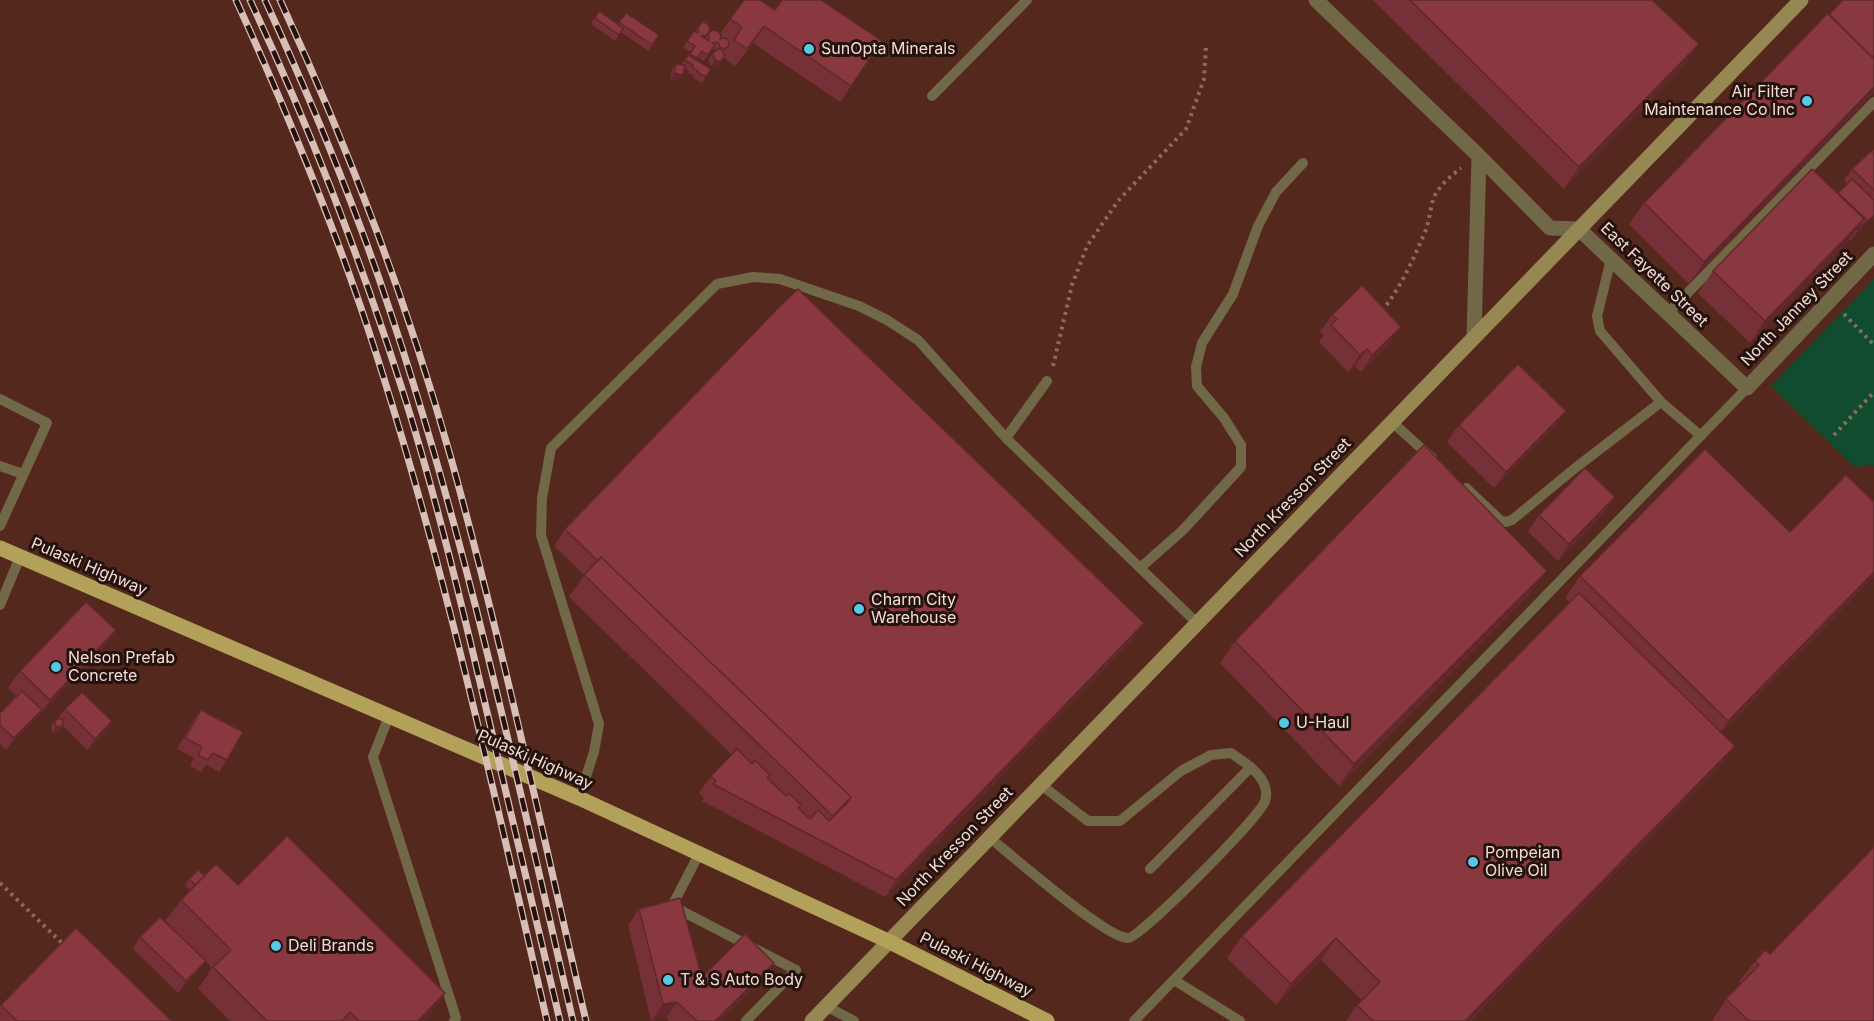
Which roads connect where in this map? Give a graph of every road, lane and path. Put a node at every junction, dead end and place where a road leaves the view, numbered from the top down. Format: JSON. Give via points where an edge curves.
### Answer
{"nodes":[{"id":1,"x":1027,"y":0,"type":"edge"},
{"id":2,"x":1316,"y":0,"type":"edge"},
{"id":3,"x":1801,"y":0,"type":"edge"},
{"id":4,"x":1206,"y":45,"type":"dead end"},
{"id":5,"x":932,"y":96,"type":"dead end"},
{"id":6,"x":1874,"y":102,"type":"edge"},
{"id":7,"x":1479,"y":156,"type":"junction"},
{"id":8,"x":1303,"y":164,"type":"dead end"},
{"id":9,"x":1579,"y":229,"type":"junction"},
{"id":10,"x":1874,"y":254,"type":"edge"},
{"id":11,"x":1611,"y":259,"type":"junction"},
{"id":12,"x":1668,"y":313,"type":"junction"},
{"id":13,"x":1844,"y":314,"type":"dead end"},
{"id":14,"x":1376,"y":318,"type":"edge"},
{"id":15,"x":1474,"y":337,"type":"junction"},
{"id":16,"x":1874,"y":345,"type":"edge"},
{"id":17,"x":1047,"y":381,"type":"joint"},
{"id":18,"x":1747,"y":388,"type":"junction"},
{"id":19,"x":1874,"y":392,"type":"edge"},
{"id":20,"x":0,"y":399,"type":"edge"},
{"id":21,"x":1661,"y":402,"type":"junction"},
{"id":22,"x":1392,"y":422,"type":"junction"},
{"id":23,"x":1834,"y":435,"type":"dead end"},
{"id":24,"x":1701,"y":436,"type":"junction"},
{"id":25,"x":1006,"y":438,"type":"junction"},
{"id":26,"x":0,"y":466,"type":"edge"},
{"id":27,"x":1443,"y":468,"type":"edge"},
{"id":28,"x":23,"y":474,"type":"junction"},
{"id":29,"x":1460,"y":483,"type":"edge"},
{"id":30,"x":0,"y":526,"type":"edge"},
{"id":31,"x":0,"y":548,"type":"edge"},
{"id":32,"x":20,"y":557,"type":"junction"},
{"id":33,"x":1140,"y":568,"type":"junction"},
{"id":34,"x":0,"y":605,"type":"edge"},
{"id":35,"x":1197,"y":623,"type":"junction"},
{"id":36,"x":389,"y":716,"type":"junction"},
{"id":37,"x":1251,"y":767,"type":"junction"},
{"id":38,"x":1040,"y":784,"type":"junction"},
{"id":39,"x":579,"y":798,"type":"junction"},
{"id":40,"x":989,"y":837,"type":"junction"},
{"id":41,"x":699,"y":854,"type":"junction"},
{"id":42,"x":1150,"y":869,"type":"dead end"},
{"id":43,"x":0,"y":883,"type":"edge"},
{"id":44,"x":888,"y":941,"type":"junction"},
{"id":45,"x":68,"y":948,"type":"edge"},
{"id":46,"x":1174,"y":980,"type":"junction"},
{"id":47,"x":826,"y":1006,"type":"junction"},
{"id":48,"x":454,"y":1021,"type":"edge"},
{"id":49,"x":746,"y":1021,"type":"edge"},
{"id":50,"x":812,"y":1021,"type":"edge"},
{"id":51,"x":854,"y":1021,"type":"edge"},
{"id":52,"x":1047,"y":1021,"type":"edge"},
{"id":53,"x":1134,"y":1021,"type":"edge"},
{"id":54,"x":1240,"y":1021,"type":"edge"}],
"edges":[{"from":1,"to":5,"type":"lane"},
{"from":2,"to":7,"type":"street","name":"East Fayette Street"},
{"from":3,"to":9,"type":"street","name":"North Kresson Street"},
{"from":4,"to":17,"type":"path","via":[[1204,79],[1186,129],[1118,201],[1087,246],[1072,285]]},
{"from":6,"to":12,"type":"lane"},
{"from":7,"to":9,"type":"street","name":"East Fayette Street","via":[[1550,228]]},
{"from":7,"to":14,"type":"path","via":[[1465,164],[1434,197],[1426,229],[1407,272]]},
{"from":7,"to":15,"type":"street"},
{"from":8,"to":33,"type":"lane","via":[[1276,192],[1258,226],[1233,294],[1202,343],[1196,367],[1197,386],[1241,445],[1241,467],[1183,530]]},
{"from":9,"to":11,"type":"street","name":"East Fayette Street"},
{"from":9,"to":15,"type":"street","name":"North Kresson Street"},
{"from":10,"to":18,"type":"street","name":"North Janney Street"},
{"from":11,"to":12,"type":"street","name":"East Fayette Street"},
{"from":11,"to":21,"type":"lane","via":[[1597,324]]},
{"from":12,"to":18,"type":"street","name":"East Fayette Street"},
{"from":13,"to":16,"type":"path"},
{"from":15,"to":22,"type":"street","name":"North Kresson Street"},
{"from":17,"to":25,"type":"lane"},
{"from":18,"to":24,"type":"lane"},
{"from":19,"to":23,"type":"path"},
{"from":20,"to":28,"type":"lane","via":[[46,423]]},
{"from":21,"to":24,"type":"lane"},
{"from":21,"to":29,"type":"lane","via":[[1512,520],[1502,521]]},
{"from":22,"to":27,"type":"lane"},
{"from":22,"to":35,"type":"street","name":"North Kresson Street"},
{"from":24,"to":46,"type":"lane"},
{"from":25,"to":33,"type":"lane"},
{"from":25,"to":39,"type":"lane","via":[[918,340],[887,320],[859,306],[780,279],[753,277],[717,284],[551,448],[542,498],[542,535],[599,724]]},
{"from":26,"to":28,"type":"lane"},
{"from":28,"to":30,"type":"lane"},
{"from":31,"to":32,"type":"main road","name":"Pulaski Highway"},
{"from":32,"to":34,"type":"lane"},
{"from":32,"to":36,"type":"main road","name":"Pulaski Highway"},
{"from":33,"to":35,"type":"lane"},
{"from":35,"to":38,"type":"street","name":"North Kresson Street"},
{"from":36,"to":39,"type":"main road","name":"Pulaski Highway"},
{"from":36,"to":48,"type":"lane","via":[[373,757]]},
{"from":37,"to":38,"type":"lane","via":[[1231,753],[1211,754],[1181,771],[1120,821],[1088,821]]},
{"from":37,"to":40,"type":"lane","via":[[1264,783],[1266,801],[1255,817],[1163,911],[1130,939],[1119,937],[1086,915]]},
{"from":37,"to":42,"type":"lane"},
{"from":38,"to":40,"type":"street","name":"North Kresson Street"},
{"from":39,"to":41,"type":"main road","name":"Pulaski Highway"},
{"from":40,"to":44,"type":"street","name":"North Kresson Street"},
{"from":41,"to":44,"type":"main road","name":"Pulaski Highway"},
{"from":41,"to":49,"type":"lane","via":[[672,906],[796,970]]},
{"from":43,"to":45,"type":"path"},
{"from":44,"to":47,"type":"street","name":"North Kresson Street"},
{"from":44,"to":52,"type":"main road","name":"Pulaski Highway"},
{"from":46,"to":53,"type":"lane"},
{"from":46,"to":54,"type":"lane"},
{"from":47,"to":50,"type":"street","name":"North Kresson Street"},
{"from":47,"to":51,"type":"lane"}]}
